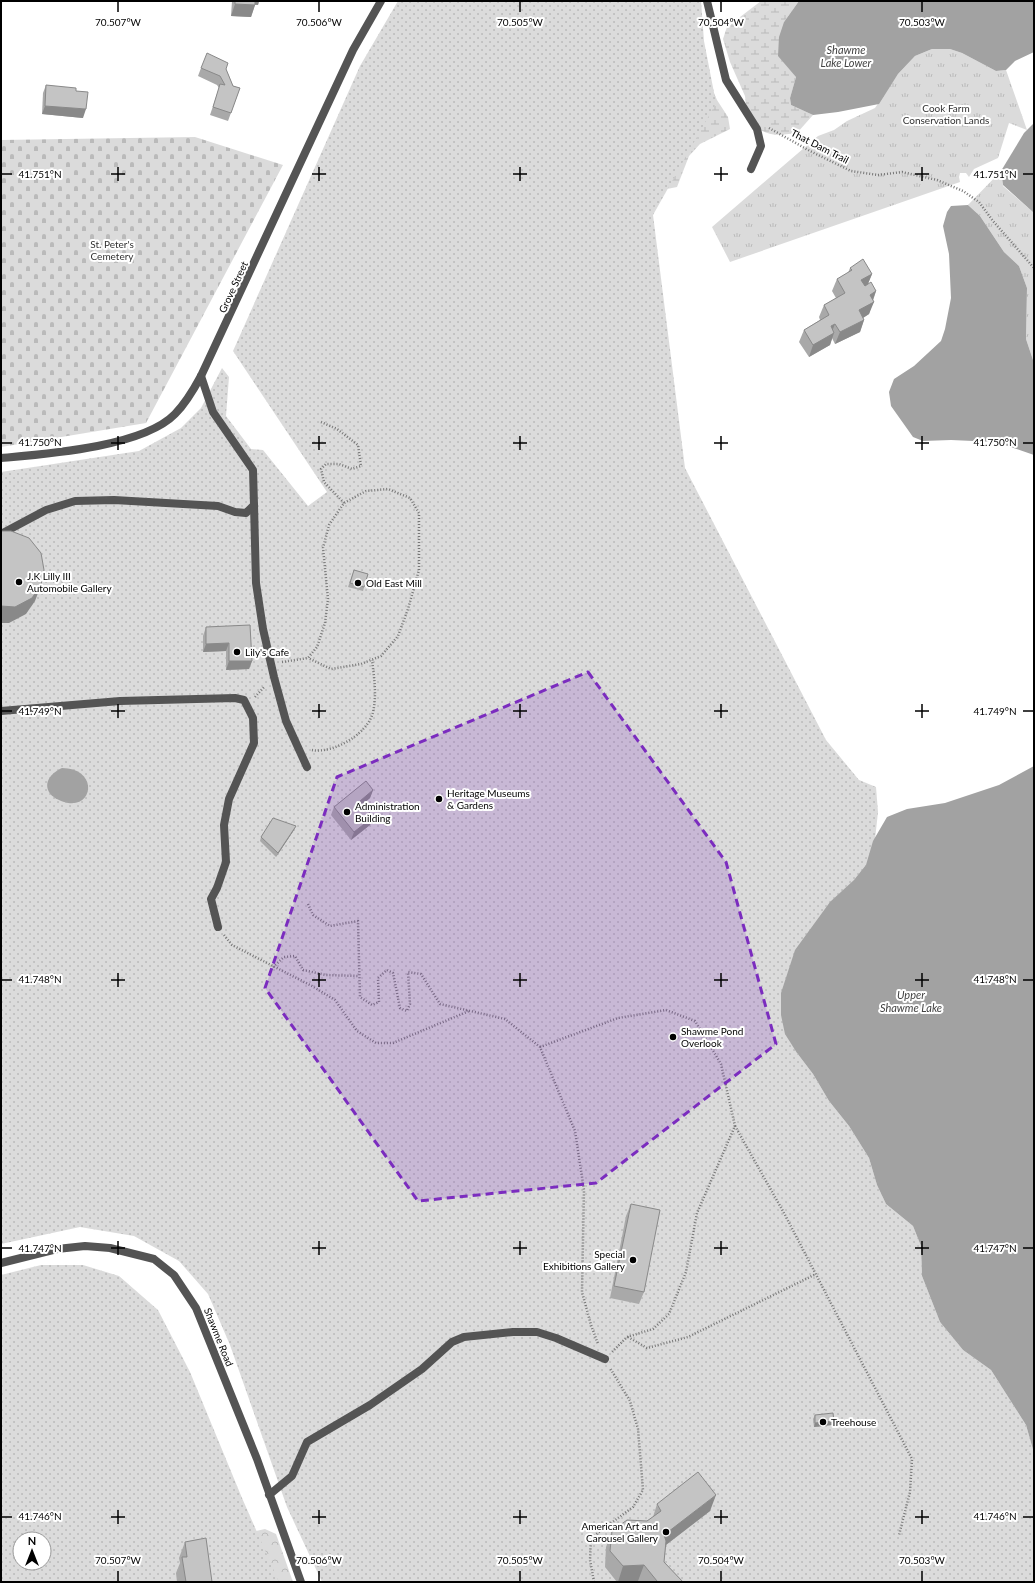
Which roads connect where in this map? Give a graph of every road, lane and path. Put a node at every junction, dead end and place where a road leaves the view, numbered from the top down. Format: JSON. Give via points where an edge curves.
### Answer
{"nodes":[{"id":1,"x":381,"y":1,"type":"edge"},
{"id":2,"x":707,"y":1,"type":"edge"},
{"id":3,"x":749,"y":116,"type":"junction"},
{"id":4,"x":751,"y":169,"type":"dead end"},
{"id":5,"x":1034,"y":268,"type":"edge"},
{"id":6,"x":201,"y":376,"type":"junction"},
{"id":7,"x":321,"y":422,"type":"dead end"},
{"id":8,"x":1,"y":458,"type":"edge"},
{"id":9,"x":344,"y":503,"type":"junction"},
{"id":10,"x":254,"y":505,"type":"junction"},
{"id":11,"x":1,"y":534,"type":"edge"},
{"id":12,"x":308,"y":658,"type":"junction"},
{"id":13,"x":372,"y":660,"type":"junction"},
{"id":14,"x":274,"y":677,"type":"junction"},
{"id":15,"x":247,"y":707,"type":"junction"},
{"id":16,"x":1,"y":711,"type":"edge"},
{"id":17,"x":298,"y":747,"type":"junction"},
{"id":18,"x":307,"y":767,"type":"dead end"},
{"id":19,"x":308,"y":904,"type":"dead end"},
{"id":20,"x":218,"y":927,"type":"joint"},
{"id":21,"x":273,"y":967,"type":"junction"},
{"id":22,"x":360,"y":976,"type":"junction"},
{"id":23,"x":469,"y":1011,"type":"junction"},
{"id":24,"x":540,"y":1047,"type":"junction"},
{"id":25,"x":735,"y":1126,"type":"junction"},
{"id":26,"x":1,"y":1263,"type":"edge"},
{"id":27,"x":816,"y":1274,"type":"junction"},
{"id":28,"x":627,"y":1337,"type":"junction"},
{"id":29,"x":605,"y":1359,"type":"junction"},
{"id":30,"x":269,"y":1495,"type":"junction"},
{"id":31,"x":899,"y":1535,"type":"dead end"},
{"id":32,"x":300,"y":1582,"type":"edge"},
{"id":33,"x":594,"y":1582,"type":"edge"}],
"edges":[{"from":1,"to":6,"type":"street","name":"Grove Street","via":[[353,50]]},
{"from":2,"to":3,"type":"street","via":[[726,80]]},
{"from":3,"to":4,"type":"street","via":[[757,129],[761,146]]},
{"from":3,"to":5,"type":"path","name":"That Dam Trail","via":[[851,171],[878,175],[902,172],[937,180],[963,191],[979,202]]},
{"from":6,"to":8,"type":"street","name":"Grove Street","via":[[175,414],[157,427],[128,438],[64,452]]},
{"from":6,"to":10,"type":"street","via":[[213,412],[252,470]]},
{"from":7,"to":9,"type":"path","via":[[337,429],[358,445],[361,466],[352,469],[339,464],[326,464],[322,469],[324,482]]},
{"from":9,"to":12,"type":"path","via":[[328,525],[324,548],[328,599],[326,623],[317,646]]},
{"from":9,"to":13,"type":"path","via":[[366,491],[388,489],[410,498],[419,513],[419,570],[408,609],[398,636],[381,656]]},
{"from":10,"to":11,"type":"street","via":[[246,513],[218,506],[114,500],[75,501],[46,510]]},
{"from":10,"to":14,"type":"street","via":[[256,583]]},
{"from":12,"to":13,"type":"path","via":[[330,669]]},
{"from":12,"to":14,"type":"path","via":[[282,662]]},
{"from":13,"to":17,"type":"path","via":[[375,688],[373,713],[361,732],[339,747],[316,751]]},
{"from":14,"to":15,"type":"path"},
{"from":14,"to":17,"type":"street","via":[[286,721]]},
{"from":15,"to":16,"type":"street","via":[[244,700],[227,698],[120,701]]},
{"from":15,"to":20,"type":"street","via":[[253,718],[254,743],[229,799],[224,825],[226,862],[211,899]]},
{"from":17,"to":18,"type":"street"},
{"from":19,"to":22,"type":"path","via":[[313,915],[330,926],[358,922]]},
{"from":20,"to":21,"type":"path","via":[[232,945]]},
{"from":21,"to":22,"type":"path","via":[[284,957],[295,956],[303,970],[326,976]]},
{"from":21,"to":23,"type":"path","via":[[335,1000],[357,1030],[376,1043],[394,1043]]},
{"from":22,"to":23,"type":"path","via":[[360,997],[372,1005],[379,1002],[378,978],[387,970],[393,973],[400,1008],[407,1011],[410,1004],[408,972],[421,974],[440,1004]]},
{"from":23,"to":24,"type":"path","via":[[505,1020]]},
{"from":24,"to":25,"type":"path","via":[[618,1018],[666,1010],[695,1021],[721,1064]]},
{"from":24,"to":29,"type":"path","via":[[575,1131],[584,1190],[582,1292],[590,1324]]},
{"from":25,"to":27,"type":"path"},
{"from":25,"to":28,"type":"path","via":[[698,1213],[686,1272],[668,1314],[653,1329]]},
{"from":26,"to":30,"type":"street","name":"Shawme Road","via":[[58,1249],[85,1246],[110,1248],[154,1259],[174,1275],[196,1308]]},
{"from":27,"to":28,"type":"path","via":[[688,1337],[647,1348]]},
{"from":27,"to":31,"type":"path","via":[[912,1459],[910,1492]]},
{"from":28,"to":29,"type":"path"},
{"from":29,"to":30,"type":"street","via":[[537,1332],[464,1337],[452,1342],[422,1369],[370,1405],[307,1442],[292,1476]]},
{"from":29,"to":33,"type":"path","via":[[630,1401],[638,1429],[643,1490],[632,1507],[591,1538],[590,1560]]},
{"from":30,"to":32,"type":"street","name":"Shawme Road"}]}
